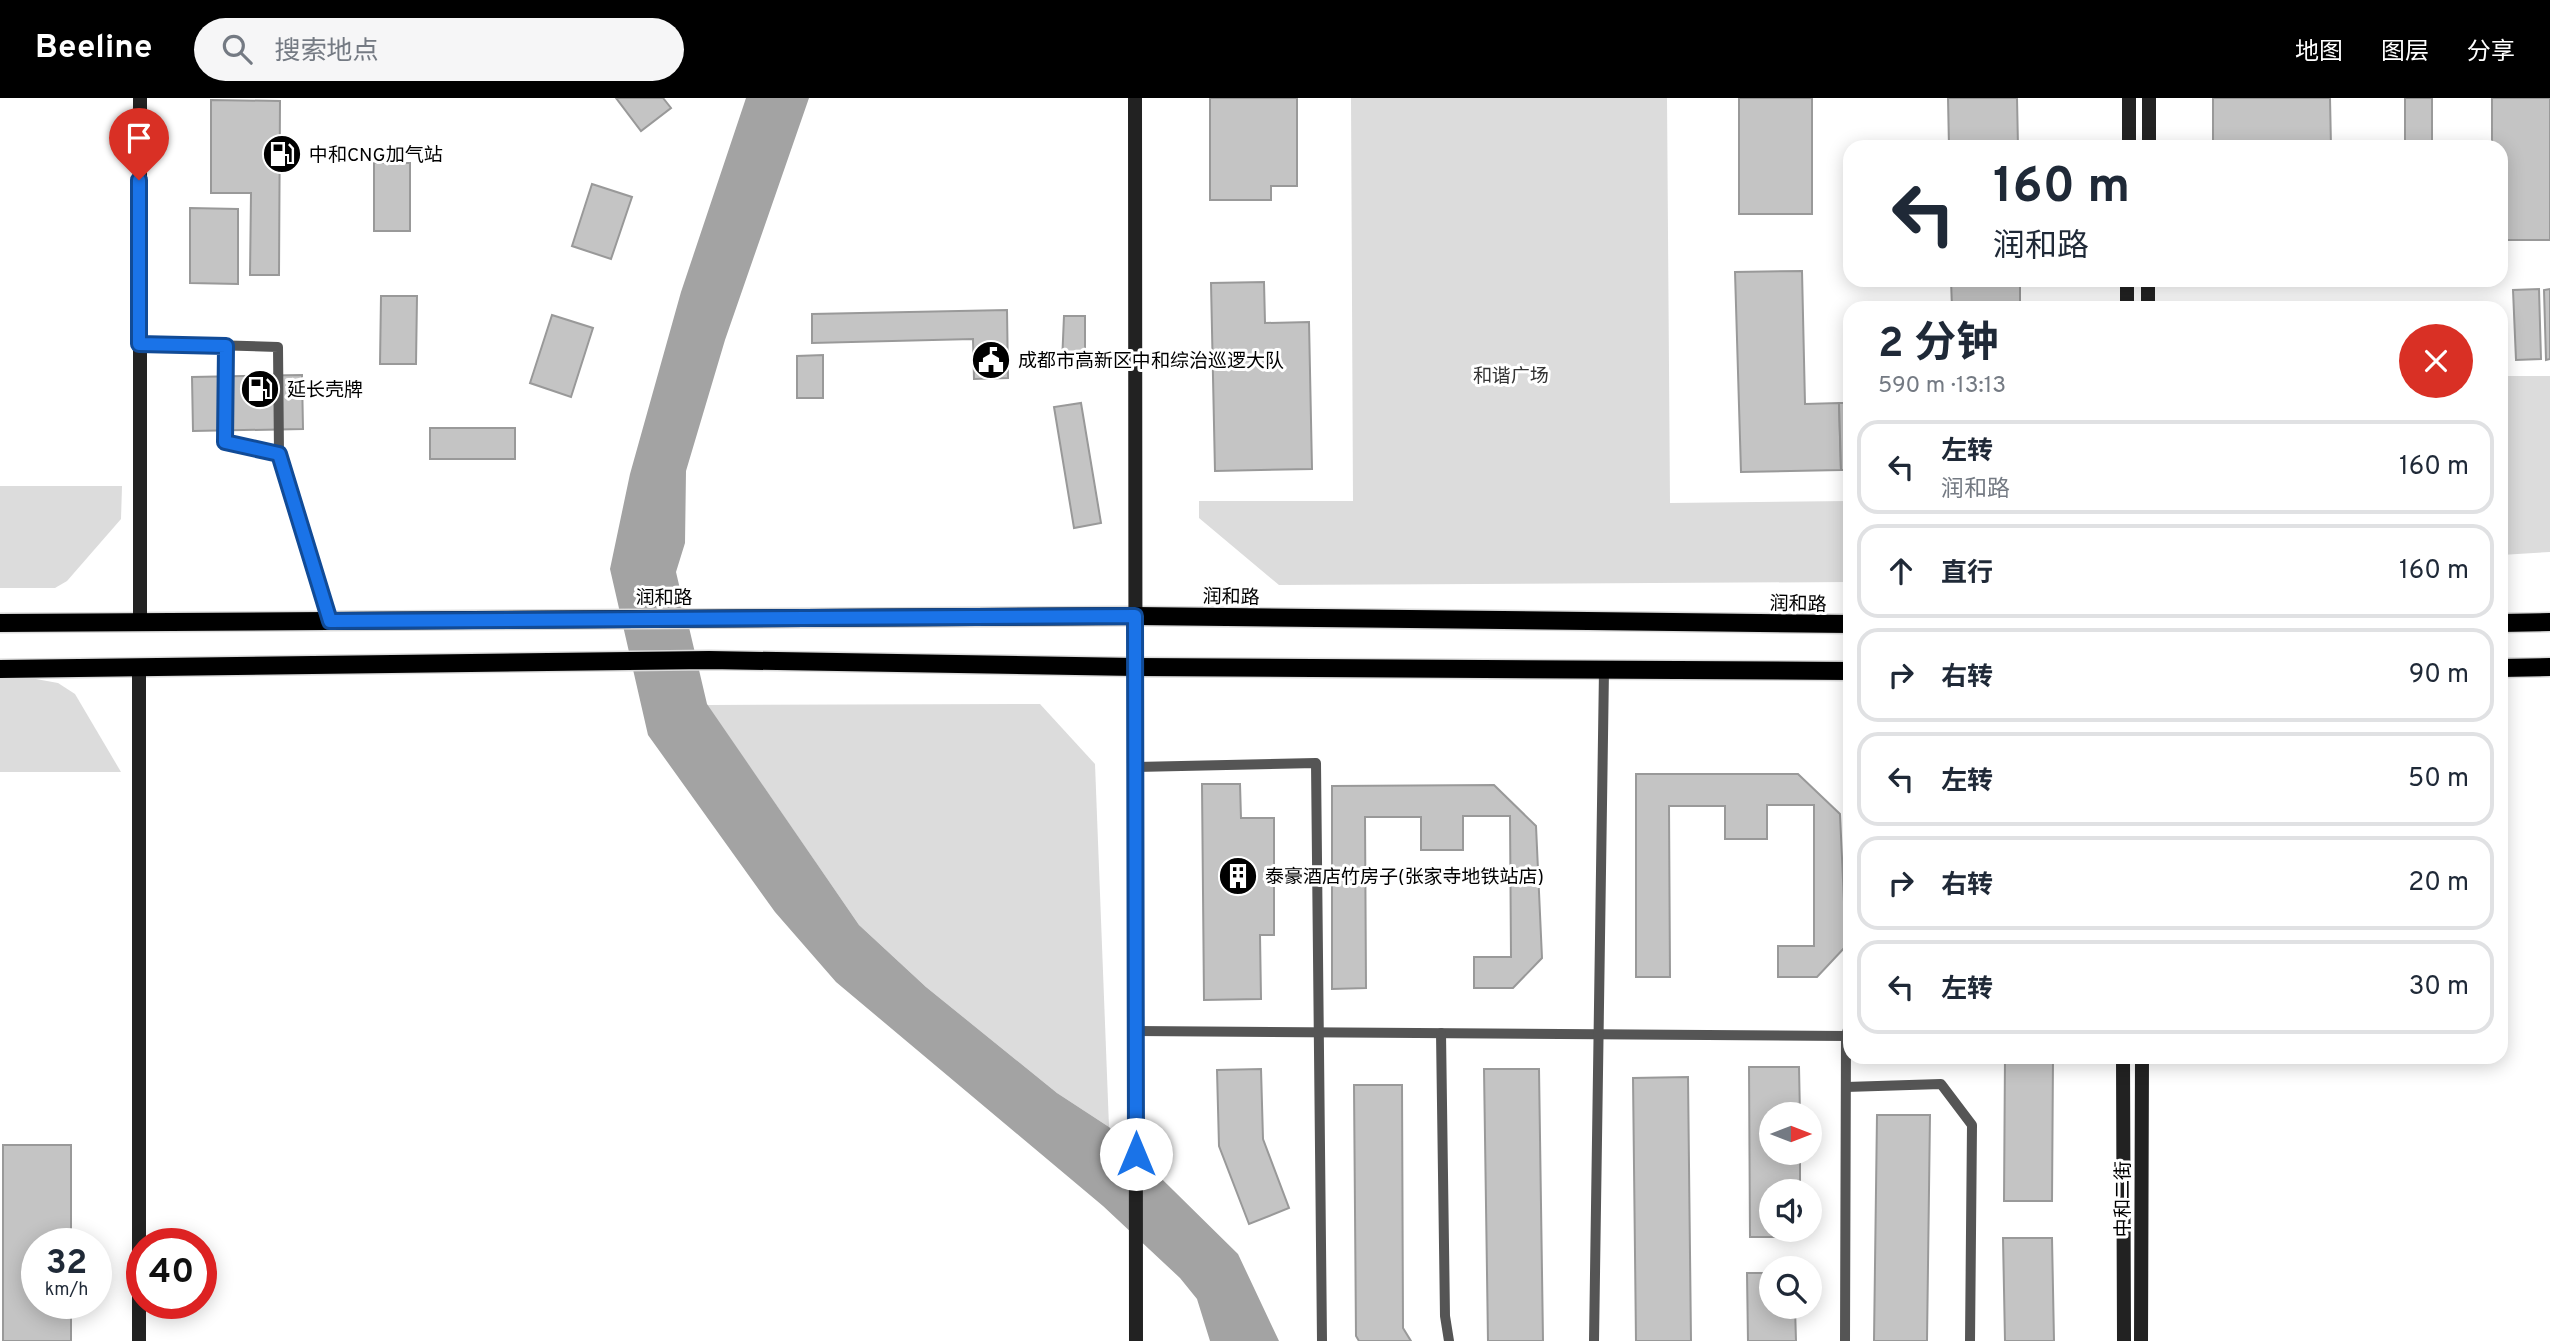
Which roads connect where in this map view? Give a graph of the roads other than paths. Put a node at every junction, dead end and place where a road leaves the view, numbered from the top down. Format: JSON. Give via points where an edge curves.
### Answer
{"nodes":[{"id":1,"x":139,"y":98,"type":"edge"},
{"id":2,"x":1135,"y":98,"type":"edge"},
{"id":3,"x":2129,"y":98,"type":"edge"},
{"id":4,"x":2149,"y":98,"type":"edge"},
{"id":5,"x":2129,"y":140,"type":"edge"},
{"id":6,"x":2149,"y":140,"type":"edge"},
{"id":7,"x":139,"y":344,"type":"junction"},
{"id":8,"x":226,"y":346,"type":"junction"},
{"id":9,"x":279,"y":454,"type":"junction"},
{"id":10,"x":1135,"y":616,"type":"junction"},
{"id":11,"x":330,"y":621,"type":"junction"},
{"id":12,"x":2550,"y":622,"type":"edge"},
{"id":13,"x":0,"y":623,"type":"edge"},
{"id":14,"x":139,"y":623,"type":"junction"},
{"id":15,"x":2508,"y":623,"type":"edge"},
{"id":16,"x":1843,"y":624,"type":"edge"},
{"id":17,"x":1135,"y":667,"type":"junction"},
{"id":18,"x":2508,"y":667,"type":"edge"},
{"id":19,"x":2550,"y":667,"type":"edge"},
{"id":20,"x":139,"y":668,"type":"junction"},
{"id":21,"x":0,"y":669,"type":"edge"},
{"id":22,"x":1604,"y":670,"type":"junction"},
{"id":23,"x":1843,"y":671,"type":"edge"},
{"id":24,"x":1136,"y":766,"type":"junction"},
{"id":25,"x":1136,"y":1031,"type":"junction"},
{"id":26,"x":1319,"y":1032,"type":"junction"},
{"id":27,"x":1441,"y":1033,"type":"junction"},
{"id":28,"x":1598,"y":1034,"type":"junction"},
{"id":29,"x":1843,"y":1036,"type":"edge"},
{"id":30,"x":1846,"y":1064,"type":"edge"},
{"id":31,"x":2123,"y":1064,"type":"edge"},
{"id":32,"x":2143,"y":1064,"type":"edge"},
{"id":33,"x":1846,"y":1087,"type":"junction"},
{"id":34,"x":139,"y":1341,"type":"edge"},
{"id":35,"x":1136,"y":1341,"type":"edge"},
{"id":36,"x":1322,"y":1341,"type":"edge"},
{"id":37,"x":1449,"y":1341,"type":"edge"},
{"id":38,"x":1594,"y":1341,"type":"edge"},
{"id":39,"x":1845,"y":1341,"type":"edge"},
{"id":40,"x":1970,"y":1341,"type":"edge"},
{"id":41,"x":2124,"y":1341,"type":"edge"},
{"id":42,"x":2141,"y":1341,"type":"edge"}],
"edges":[{"from":1,"to":7,"type":"street"},
{"from":2,"to":10,"type":"street"},
{"from":3,"to":5,"type":"street"},
{"from":4,"to":6,"type":"street"},
{"from":7,"to":8,"type":"lane"},
{"from":7,"to":14,"type":"street"},
{"from":8,"to":9,"type":"lane","via":[[225,442]]},
{"from":8,"to":9,"type":"lane","via":[[278,347]]},
{"from":9,"to":11,"type":"lane"},
{"from":10,"to":11,"type":"main road","name":"润和路"},
{"from":10,"to":16,"type":"main road","name":"润和路"},
{"from":10,"to":17,"type":"street"},
{"from":11,"to":14,"type":"main road","name":"润和路"},
{"from":12,"to":15,"type":"main road"},
{"from":13,"to":14,"type":"main road","name":"润和路"},
{"from":17,"to":20,"type":"main road","via":[[709,660]]},
{"from":17,"to":22,"type":"main road"},
{"from":17,"to":24,"type":"street"},
{"from":18,"to":19,"type":"main road"},
{"from":20,"to":21,"type":"main road"},
{"from":20,"to":34,"type":"street"},
{"from":22,"to":23,"type":"main road"},
{"from":22,"to":28,"type":"lane"},
{"from":24,"to":25,"type":"street"},
{"from":24,"to":26,"type":"lane","via":[[1317,763]]},
{"from":25,"to":26,"type":"lane"},
{"from":25,"to":35,"type":"street"},
{"from":26,"to":27,"type":"lane"},
{"from":26,"to":36,"type":"lane"},
{"from":27,"to":28,"type":"lane"},
{"from":27,"to":37,"type":"lane"},
{"from":28,"to":29,"type":"lane"},
{"from":28,"to":38,"type":"lane"},
{"from":30,"to":33,"type":"lane"},
{"from":31,"to":41,"type":"street","name":"中和二街"},
{"from":32,"to":42,"type":"street","name":"中和二街"},
{"from":33,"to":39,"type":"lane"},
{"from":33,"to":40,"type":"lane","via":[[1941,1084],[1972,1125]]}]}
